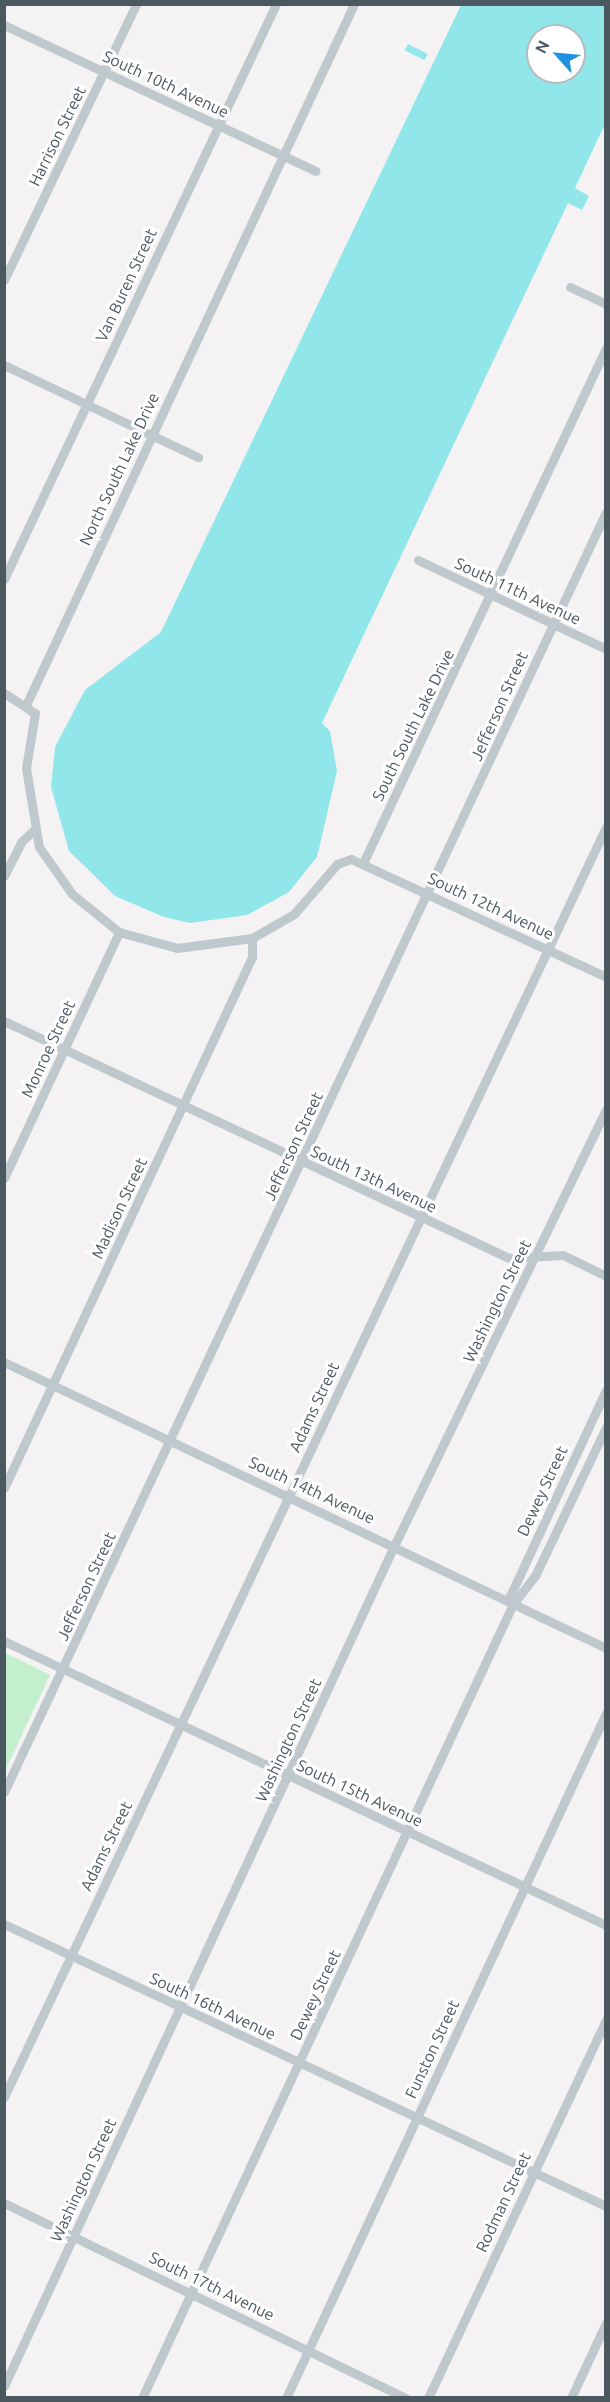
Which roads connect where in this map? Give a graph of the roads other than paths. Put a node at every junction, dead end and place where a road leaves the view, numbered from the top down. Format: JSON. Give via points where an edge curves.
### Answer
{"nodes":[{"id":1,"x":136,"y":4,"type":"edge"},
{"id":2,"x":276,"y":4,"type":"edge"},
{"id":3,"x":354,"y":4,"type":"edge"},
{"id":4,"x":4,"y":25,"type":"edge"},
{"id":5,"x":104,"y":71,"type":"junction"},
{"id":6,"x":219,"y":125,"type":"junction"},
{"id":7,"x":282,"y":155,"type":"junction"},
{"id":8,"x":315,"y":171,"type":"dead end"},
{"id":9,"x":4,"y":280,"type":"edge"},
{"id":10,"x":570,"y":287,"type":"dead end"},
{"id":11,"x":606,"y":304,"type":"edge"},
{"id":12,"x":606,"y":348,"type":"edge"},
{"id":13,"x":4,"y":365,"type":"edge"},
{"id":14,"x":87,"y":404,"type":"junction"},
{"id":15,"x":151,"y":434,"type":"junction"},
{"id":16,"x":198,"y":457,"type":"dead end"},
{"id":17,"x":606,"y":512,"type":"edge"},
{"id":18,"x":418,"y":560,"type":"dead end"},
{"id":19,"x":4,"y":579,"type":"edge"},
{"id":20,"x":493,"y":596,"type":"junction"},
{"id":21,"x":553,"y":624,"type":"junction"},
{"id":22,"x":606,"y":649,"type":"edge"},
{"id":23,"x":4,"y":693,"type":"edge"},
{"id":24,"x":26,"y":705,"type":"junction"},
{"id":25,"x":606,"y":827,"type":"edge"},
{"id":26,"x":34,"y":830,"type":"junction"},
{"id":27,"x":364,"y":861,"type":"junction"},
{"id":28,"x":4,"y":876,"type":"edge"},
{"id":29,"x":430,"y":894,"type":"junction"},
{"id":30,"x":119,"y":932,"type":"junction"},
{"id":31,"x":252,"y":938,"type":"junction"},
{"id":32,"x":548,"y":950,"type":"junction"},
{"id":33,"x":606,"y":977,"type":"edge"},
{"id":34,"x":4,"y":1021,"type":"edge"},
{"id":35,"x":64,"y":1049,"type":"junction"},
{"id":36,"x":182,"y":1106,"type":"junction"},
{"id":37,"x":606,"y":1110,"type":"edge"},
{"id":38,"x":302,"y":1162,"type":"junction"},
{"id":39,"x":4,"y":1178,"type":"edge"},
{"id":40,"x":419,"y":1217,"type":"junction"},
{"id":41,"x":536,"y":1257,"type":"junction"},
{"id":42,"x":606,"y":1276,"type":"edge"},
{"id":43,"x":4,"y":1362,"type":"edge"},
{"id":44,"x":53,"y":1385,"type":"junction"},
{"id":45,"x":606,"y":1390,"type":"edge"},
{"id":46,"x":606,"y":1427,"type":"edge"},
{"id":47,"x":171,"y":1441,"type":"junction"},
{"id":48,"x":4,"y":1488,"type":"edge"},
{"id":49,"x":289,"y":1496,"type":"junction"},
{"id":50,"x":394,"y":1546,"type":"junction"},
{"id":51,"x":513,"y":1604,"type":"junction"},
{"id":52,"x":4,"y":1641,"type":"edge"},
{"id":53,"x":606,"y":1648,"type":"edge"},
{"id":54,"x":63,"y":1669,"type":"junction"},
{"id":55,"x":606,"y":1713,"type":"edge"},
{"id":56,"x":181,"y":1725,"type":"junction"},
{"id":57,"x":287,"y":1776,"type":"junction"},
{"id":58,"x":4,"y":1792,"type":"edge"},
{"id":59,"x":407,"y":1832,"type":"junction"},
{"id":60,"x":524,"y":1887,"type":"junction"},
{"id":61,"x":4,"y":1923,"type":"edge"},
{"id":62,"x":606,"y":1925,"type":"edge"},
{"id":63,"x":71,"y":1956,"type":"junction"},
{"id":64,"x":180,"y":2007,"type":"junction"},
{"id":65,"x":606,"y":2019,"type":"edge"},
{"id":66,"x":300,"y":2063,"type":"junction"},
{"id":67,"x":4,"y":2097,"type":"edge"},
{"id":68,"x":417,"y":2117,"type":"junction"},
{"id":69,"x":533,"y":2172,"type":"junction"},
{"id":70,"x":4,"y":2202,"type":"edge"},
{"id":71,"x":606,"y":2206,"type":"edge"},
{"id":72,"x":74,"y":2236,"type":"junction"},
{"id":73,"x":191,"y":2293,"type":"junction"},
{"id":74,"x":606,"y":2323,"type":"edge"},
{"id":75,"x":309,"y":2350,"type":"junction"},
{"id":76,"x":4,"y":2386,"type":"edge"},
{"id":77,"x":142,"y":2397,"type":"edge"},
{"id":78,"x":286,"y":2397,"type":"edge"},
{"id":79,"x":406,"y":2397,"type":"edge"},
{"id":80,"x":428,"y":2397,"type":"edge"},
{"id":81,"x":571,"y":2397,"type":"edge"}],
"edges":[{"from":1,"to":5,"type":"street","name":"Harrison Street"},
{"from":2,"to":6,"type":"street","name":"Van Buren Street"},
{"from":3,"to":7,"type":"street","name":"North South Lake Drive"},
{"from":4,"to":5,"type":"street","name":"South 10th Avenue"},
{"from":5,"to":6,"type":"street","name":"South 10th Avenue"},
{"from":5,"to":9,"type":"street","name":"Harrison Street"},
{"from":6,"to":7,"type":"street","name":"South 10th Avenue"},
{"from":6,"to":14,"type":"street","name":"Van Buren Street"},
{"from":7,"to":8,"type":"street","name":"South 10th Avenue"},
{"from":7,"to":15,"type":"street","name":"North South Lake Drive"},
{"from":10,"to":11,"type":"street"},
{"from":12,"to":20,"type":"street","name":"South South Lake Drive"},
{"from":13,"to":14,"type":"street"},
{"from":14,"to":15,"type":"street"},
{"from":14,"to":19,"type":"street","name":"Van Buren Street"},
{"from":15,"to":16,"type":"street"},
{"from":15,"to":24,"type":"street","name":"North South Lake Drive"},
{"from":17,"to":21,"type":"street","name":"Jefferson Street"},
{"from":18,"to":20,"type":"street","name":"South 11th Avenue"},
{"from":20,"to":21,"type":"street","name":"South 11th Avenue"},
{"from":20,"to":27,"type":"street","name":"South South Lake Drive"},
{"from":21,"to":22,"type":"street","name":"South 11th Avenue"},
{"from":21,"to":29,"type":"street","name":"Jefferson Street"},
{"from":23,"to":24,"type":"street"},
{"from":24,"to":26,"type":"street","via":[[35,713],[27,768]]},
{"from":25,"to":32,"type":"street","name":"Adams Street"},
{"from":26,"to":28,"type":"street","via":[[21,842]]},
{"from":26,"to":30,"type":"street","via":[[57,878]]},
{"from":27,"to":29,"type":"street","name":"South 12th Avenue"},
{"from":27,"to":31,"type":"street","via":[[337,864],[294,914]]},
{"from":29,"to":32,"type":"street","name":"South 12th Avenue"},
{"from":29,"to":38,"type":"street","name":"Jefferson Street"},
{"from":30,"to":31,"type":"street","via":[[177,948]]},
{"from":30,"to":35,"type":"street","name":"Monroe Street"},
{"from":31,"to":36,"type":"street","name":"Madison Street","via":[[252,957]]},
{"from":32,"to":33,"type":"street","name":"South 12th Avenue"},
{"from":32,"to":40,"type":"street","name":"Adams Street"},
{"from":34,"to":35,"type":"street","name":"South 13th Avenue"},
{"from":35,"to":36,"type":"street","name":"South 13th Avenue"},
{"from":35,"to":39,"type":"street","name":"Monroe Street"},
{"from":36,"to":38,"type":"street","name":"South 13th Avenue"},
{"from":36,"to":44,"type":"street","name":"Madison Street"},
{"from":37,"to":41,"type":"street","name":"Washington Street"},
{"from":38,"to":40,"type":"street","name":"South 13th Avenue"},
{"from":38,"to":47,"type":"street","name":"Jefferson Street"},
{"from":40,"to":41,"type":"street","name":"South 13th Avenue","via":[[509,1258]]},
{"from":40,"to":49,"type":"street","name":"Adams Street"},
{"from":41,"to":42,"type":"street","name":"South 13th Avenue","via":[[563,1255]]},
{"from":41,"to":50,"type":"street","name":"Washington Street"},
{"from":43,"to":44,"type":"street","name":"South 14th Avenue"},
{"from":44,"to":47,"type":"street","name":"South 14th Avenue"},
{"from":44,"to":48,"type":"street","name":"Madison Street"},
{"from":45,"to":51,"type":"street","name":"Dewey Street","via":[[510,1596]]},
{"from":46,"to":51,"type":"street","name":"Dewey Street","via":[[535,1576]]},
{"from":47,"to":49,"type":"street","name":"South 14th Avenue"},
{"from":47,"to":54,"type":"street","name":"Jefferson Street"},
{"from":49,"to":50,"type":"street","name":"South 14th Avenue"},
{"from":49,"to":56,"type":"street","name":"Adams Street"},
{"from":50,"to":51,"type":"street","name":"South 14th Avenue"},
{"from":50,"to":57,"type":"street","name":"Washington Street"},
{"from":51,"to":53,"type":"street","name":"South 14th Avenue"},
{"from":51,"to":59,"type":"street","name":"Dewey Street"},
{"from":52,"to":54,"type":"street","name":"South 15th Avenue"},
{"from":54,"to":56,"type":"street","name":"South 15th Avenue"},
{"from":54,"to":58,"type":"street","name":"Jefferson Street"},
{"from":55,"to":60,"type":"street","name":"Funston Street"},
{"from":56,"to":57,"type":"street","name":"South 15th Avenue"},
{"from":56,"to":63,"type":"street","name":"Adams Street"},
{"from":57,"to":59,"type":"street","name":"South 15th Avenue"},
{"from":57,"to":64,"type":"street","name":"Washington Street"},
{"from":59,"to":60,"type":"street","name":"South 15th Avenue"},
{"from":59,"to":66,"type":"street","name":"Dewey Street"},
{"from":60,"to":62,"type":"street","name":"South 15th Avenue"},
{"from":60,"to":68,"type":"street","name":"Funston Street"},
{"from":61,"to":63,"type":"street","name":"South 16th Avenue"},
{"from":63,"to":64,"type":"street","name":"South 16th Avenue"},
{"from":63,"to":67,"type":"street","name":"Adams Street"},
{"from":64,"to":66,"type":"street","name":"South 16th Avenue"},
{"from":64,"to":72,"type":"street","name":"Washington Street"},
{"from":65,"to":69,"type":"street","name":"Rodman Street"},
{"from":66,"to":68,"type":"street","name":"South 16th Avenue"},
{"from":66,"to":73,"type":"street","name":"Dewey Street"},
{"from":68,"to":69,"type":"street","name":"South 16th Avenue"},
{"from":68,"to":75,"type":"street","name":"Funston Street"},
{"from":69,"to":71,"type":"street","name":"South 16th Avenue"},
{"from":69,"to":80,"type":"street","name":"Rodman Street"},
{"from":70,"to":72,"type":"street","name":"South 17th Avenue"},
{"from":72,"to":73,"type":"street","name":"South 17th Avenue"},
{"from":72,"to":76,"type":"street","name":"Washington Street"},
{"from":73,"to":75,"type":"street","name":"South 17th Avenue"},
{"from":73,"to":77,"type":"street","name":"Dewey Street"},
{"from":74,"to":81,"type":"street"},
{"from":75,"to":78,"type":"street","name":"Funston Street"},
{"from":75,"to":79,"type":"street","name":"South 17th Avenue"}]}
